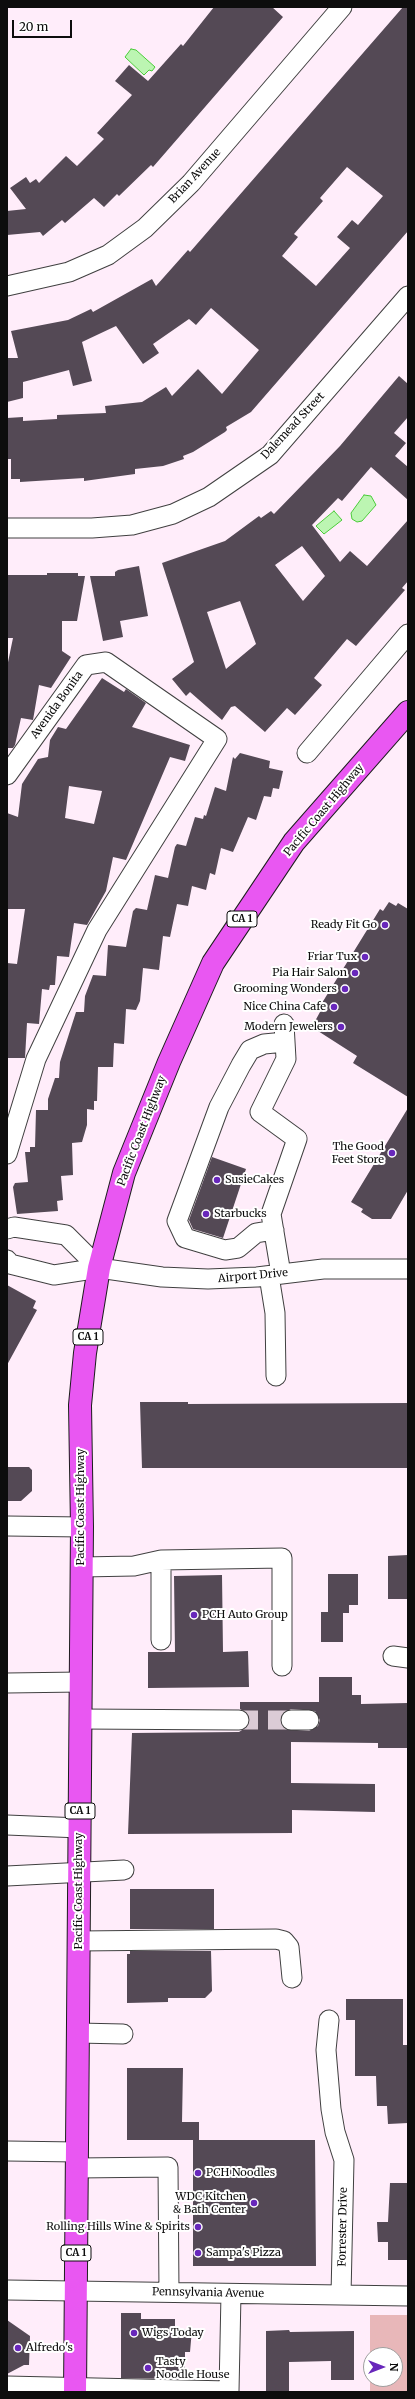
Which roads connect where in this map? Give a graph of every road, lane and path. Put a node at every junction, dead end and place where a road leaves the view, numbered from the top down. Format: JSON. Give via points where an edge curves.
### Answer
{"nodes":[{"id":1,"x":342,"y":7,"type":"edge"},
{"id":2,"x":7,"y":286,"type":"edge"},
{"id":3,"x":408,"y":296,"type":"edge"},
{"id":4,"x":7,"y":528,"type":"edge"},
{"id":5,"x":408,"y":634,"type":"edge"},
{"id":6,"x":408,"y":712,"type":"edge"},
{"id":7,"x":307,"y":753,"type":"dead end"},
{"id":8,"x":7,"y":775,"type":"edge"},
{"id":9,"x":7,"y":1154,"type":"edge"},
{"id":10,"x":7,"y":1229,"type":"edge"},
{"id":11,"x":274,"y":1230,"type":"junction"},
{"id":12,"x":7,"y":1260,"type":"edge"},
{"id":13,"x":99,"y":1268,"type":"junction"},
{"id":14,"x":408,"y":1268,"type":"edge"},
{"id":15,"x":275,"y":1275,"type":"junction"},
{"id":16,"x":276,"y":1376,"type":"dead end"},
{"id":17,"x":7,"y":1526,"type":"edge"},
{"id":18,"x":82,"y":1527,"type":"junction"},
{"id":19,"x":161,"y":1560,"type":"junction"},
{"id":20,"x":82,"y":1567,"type":"junction"},
{"id":21,"x":161,"y":1640,"type":"dead end"},
{"id":22,"x":282,"y":1666,"type":"dead end"},
{"id":23,"x":81,"y":1682,"type":"junction"},
{"id":24,"x":7,"y":1683,"type":"edge"},
{"id":25,"x":80,"y":1719,"type":"junction"},
{"id":26,"x":239,"y":1720,"type":"tunnel mouth"},
{"id":27,"x":7,"y":1825,"type":"edge"},
{"id":28,"x":80,"y":1828,"type":"junction"},
{"id":29,"x":124,"y":1870,"type":"dead end"},
{"id":30,"x":78,"y":1874,"type":"junction"},
{"id":31,"x":7,"y":1876,"type":"edge"},
{"id":32,"x":79,"y":1941,"type":"junction"},
{"id":33,"x":292,"y":1978,"type":"dead end"},
{"id":34,"x":329,"y":2020,"type":"dead end"},
{"id":35,"x":78,"y":2033,"type":"junction"},
{"id":36,"x":123,"y":2034,"type":"dead end"},
{"id":37,"x":7,"y":2151,"type":"edge"},
{"id":38,"x":77,"y":2160,"type":"junction"},
{"id":39,"x":7,"y":2290,"type":"edge"},
{"id":40,"x":76,"y":2291,"type":"junction"},
{"id":41,"x":169,"y":2292,"type":"junction"},
{"id":42,"x":231,"y":2294,"type":"junction"},
{"id":43,"x":341,"y":2295,"type":"junction"},
{"id":44,"x":408,"y":2296,"type":"edge"},
{"id":45,"x":7,"y":2386,"type":"edge"},
{"id":46,"x":75,"y":2390,"type":"edge"}],
"edges":[{"from":1,"to":2,"type":"street","name":"Brian Avenue","via":[[191,183],[145,228],[108,255],[69,272]]},
{"from":3,"to":4,"type":"street","name":"Dalemead Street","via":[[270,455],[209,497],[173,514],[132,525],[92,528]]},
{"from":5,"to":7,"type":"street"},
{"from":6,"to":13,"type":"highway","name":"Pacific Coast Highway","number":"CA 1","via":[[294,842],[213,963],[124,1173]]},
{"from":8,"to":9,"type":"street","name":"Avenida Bonita","via":[[86,665],[106,662],[218,739],[97,930],[36,1058]]},
{"from":10,"to":13,"type":"street","via":[[14,1227],[66,1235]]},
{"from":11,"to":11,"type":"street","via":[[271,1214],[297,1139],[260,1112],[286,1059],[284,1033],[250,1050],[241,1065],[219,1107],[177,1221],[185,1238],[225,1250],[238,1248],[256,1233]]},
{"from":11,"to":15,"type":"street"},
{"from":12,"to":13,"type":"street","name":"Airport Drive","via":[[10,1264],[54,1275]]},
{"from":13,"to":15,"type":"street","name":"Airport Drive","via":[[162,1277],[208,1279]]},
{"from":13,"to":18,"type":"highway","name":"Pacific Coast Highway","number":"CA 1","via":[[85,1353],[80,1405]]},
{"from":14,"to":15,"type":"street","name":"Airport Drive","via":[[323,1269]]},
{"from":15,"to":16,"type":"street"},
{"from":17,"to":18,"type":"street"},
{"from":18,"to":20,"type":"highway","name":"Pacific Coast Highway","number":"CA 1"},
{"from":19,"to":20,"type":"street","via":[[134,1566]]},
{"from":19,"to":21,"type":"street"},
{"from":19,"to":22,"type":"street","via":[[282,1558]]},
{"from":20,"to":23,"type":"highway","name":"Pacific Coast Highway","number":"CA 1"},
{"from":23,"to":24,"type":"street"},
{"from":23,"to":25,"type":"highway","name":"Pacific Coast Highway","number":"CA 1"},
{"from":25,"to":26,"type":"street"},
{"from":25,"to":28,"type":"highway","name":"Pacific Coast Highway","number":"CA 1"},
{"from":27,"to":28,"type":"street"},
{"from":28,"to":30,"type":"highway","name":"Pacific Coast Highway","number":"CA 1"},
{"from":29,"to":30,"type":"street"},
{"from":30,"to":31,"type":"street"},
{"from":30,"to":32,"type":"highway","name":"Pacific Coast Highway","number":"CA 1"},
{"from":32,"to":33,"type":"street","via":[[276,1939],[284,1941],[290,1947]]},
{"from":32,"to":35,"type":"highway","name":"Pacific Coast Highway","number":"CA 1"},
{"from":34,"to":43,"type":"street","name":"Forrester Drive","via":[[326,2050],[331,2109],[344,2160]]},
{"from":35,"to":36,"type":"street"},
{"from":35,"to":38,"type":"highway","name":"Pacific Coast Highway","number":"CA 1"},
{"from":37,"to":38,"type":"street"},
{"from":38,"to":40,"type":"highway","name":"Pacific Coast Highway","number":"CA 1"},
{"from":38,"to":41,"type":"street","via":[[168,2167]]},
{"from":39,"to":40,"type":"street","name":"Pennsylvania Avenue"},
{"from":40,"to":41,"type":"street","name":"Pennsylvania Avenue"},
{"from":40,"to":46,"type":"highway","name":"Pacific Coast Highway","number":"CA 1"},
{"from":41,"to":42,"type":"street","name":"Pennsylvania Avenue"},
{"from":42,"to":43,"type":"street","name":"Pennsylvania Avenue"},
{"from":42,"to":46,"type":"street","via":[[229,2391]]},
{"from":43,"to":44,"type":"street","name":"Pennsylvania Avenue"},
{"from":45,"to":46,"type":"street"}]}
